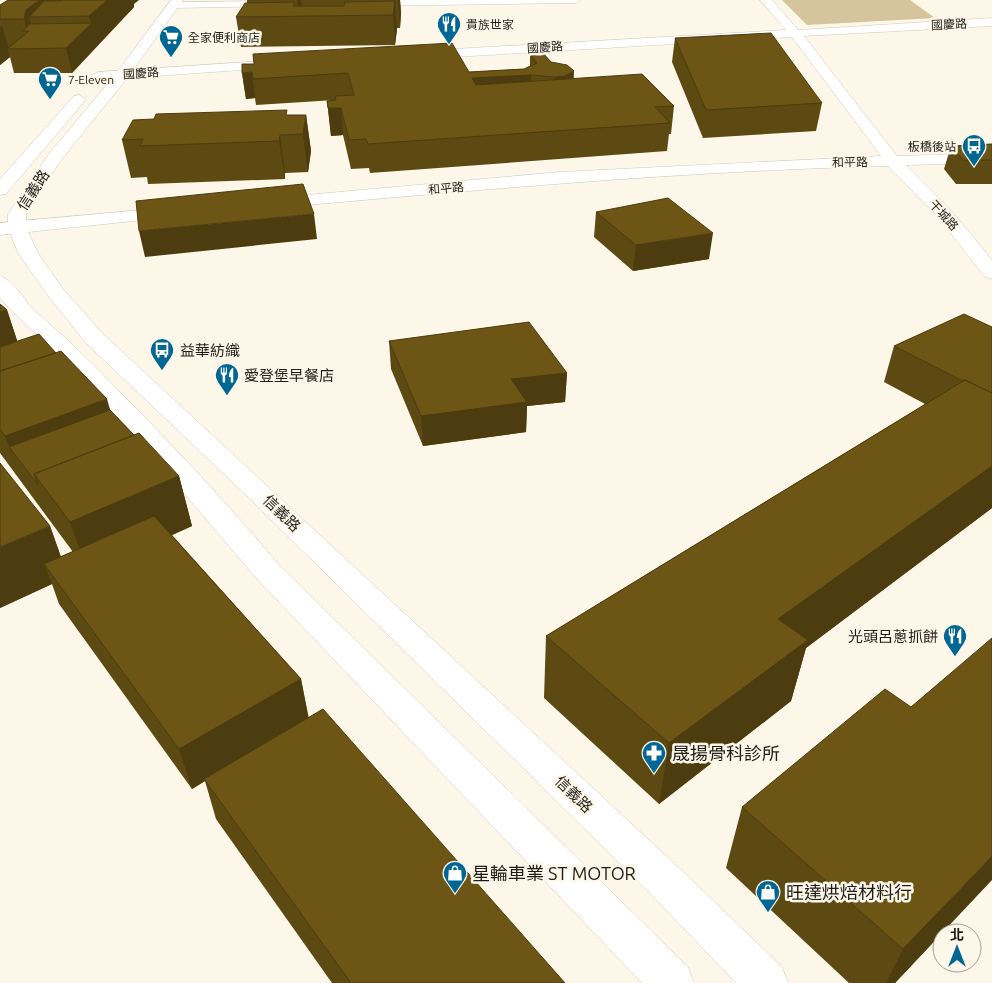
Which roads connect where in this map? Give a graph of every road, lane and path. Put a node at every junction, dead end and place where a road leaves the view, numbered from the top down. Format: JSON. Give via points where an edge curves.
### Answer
{"nodes":[{"id":1,"x":575,"y":0,"type":"edge"},
{"id":2,"x":766,"y":0,"type":"edge"},
{"id":3,"x":175,"y":3,"type":"edge"},
{"id":4,"x":292,"y":4,"type":"edge"},
{"id":5,"x":351,"y":4,"type":"edge"},
{"id":6,"x":992,"y":22,"type":"edge"},
{"id":7,"x":795,"y":33,"type":"junction"},
{"id":8,"x":407,"y":56,"type":"edge"},
{"id":9,"x":110,"y":61,"type":"dead end"},
{"id":10,"x":290,"y":64,"type":"edge"},
{"id":11,"x":123,"y":74,"type":"junction"},
{"id":12,"x":98,"y":76,"type":"junction"},
{"id":13,"x":992,"y":158,"type":"edge"},
{"id":14,"x":893,"y":161,"type":"junction"},
{"id":15,"x":0,"y":190,"type":"edge"},
{"id":16,"x":254,"y":205,"type":"edge"},
{"id":17,"x":195,"y":211,"type":"edge"},
{"id":18,"x":8,"y":228,"type":"edge"},
{"id":19,"x":992,"y":272,"type":"edge"},
{"id":20,"x":0,"y":282,"type":"edge"},
{"id":21,"x":672,"y":983,"type":"edge"},
{"id":22,"x":766,"y":983,"type":"edge"}],
"edges":[{"from":1,"to":5,"type":"street"},
{"from":2,"to":7,"type":"street","name":"和平路"},
{"from":3,"to":4,"type":"street"},
{"from":3,"to":11,"type":"street","name":"信義路"},
{"from":6,"to":7,"type":"street","name":"國慶路"},
{"from":7,"to":8,"type":"street","name":"國慶路"},
{"from":7,"to":14,"type":"street","name":"和平路"},
{"from":9,"to":12,"type":"street","name":"信義路"},
{"from":10,"to":11,"type":"street","name":"國慶路"},
{"from":11,"to":12,"type":"street","name":"國慶路"},
{"from":11,"to":18,"type":"street","name":"信義路","via":[[55,157]]},
{"from":12,"to":15,"type":"street","name":"信義路"},
{"from":13,"to":14,"type":"street","name":"和平路"},
{"from":14,"to":16,"type":"street","name":"和平路","via":[[560,177]]},
{"from":14,"to":19,"type":"street","name":"干城路","via":[[944,213]]},
{"from":17,"to":18,"type":"street"},
{"from":18,"to":22,"type":"street","name":"信義路","via":[[56,293],[96,338],[663,879]]},
{"from":20,"to":21,"type":"street","via":[[7,294],[226,519],[269,573]]}]}
